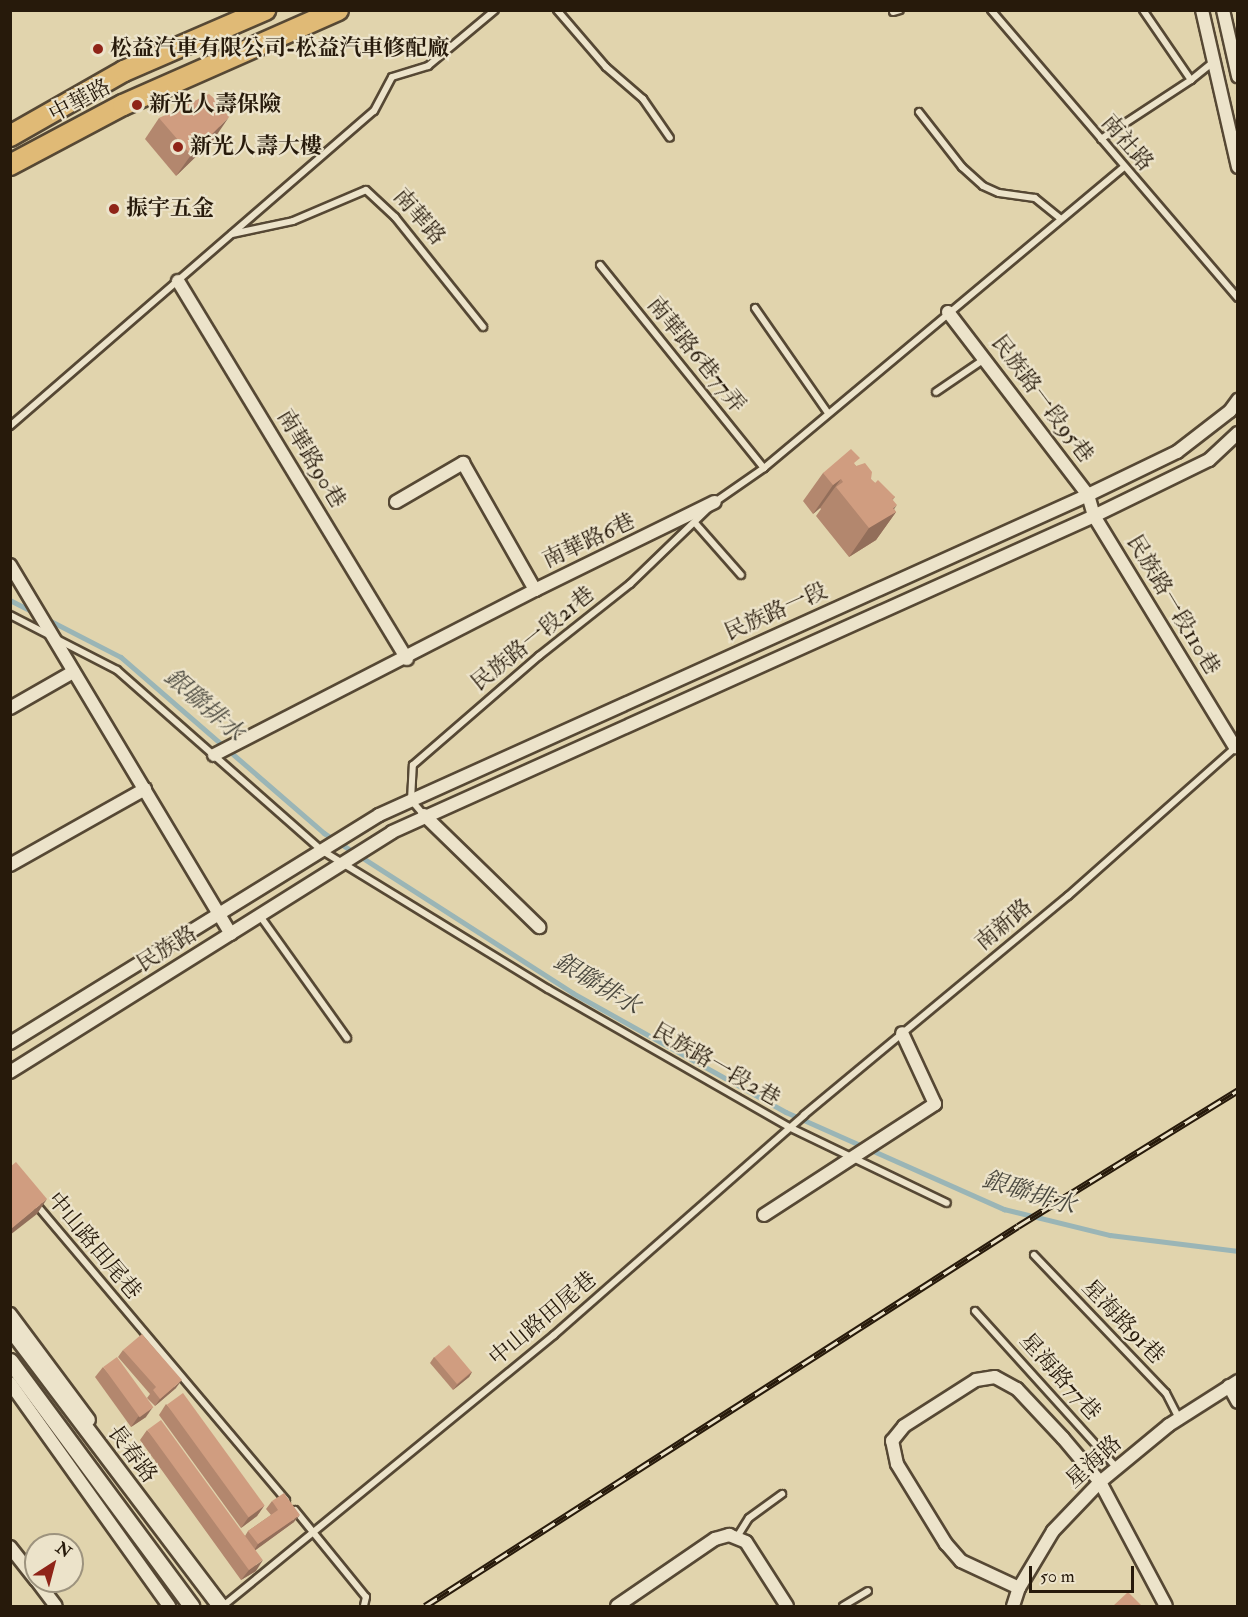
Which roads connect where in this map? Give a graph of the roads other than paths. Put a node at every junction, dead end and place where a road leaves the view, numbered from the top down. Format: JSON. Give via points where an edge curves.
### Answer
{"nodes":[{"id":1,"x":265,"y":10,"type":"edge"},
{"id":2,"x":338,"y":10,"type":"edge"},
{"id":3,"x":495,"y":10,"type":"edge"},
{"id":4,"x":557,"y":10,"type":"edge"},
{"id":5,"x":991,"y":10,"type":"edge"},
{"id":6,"x":1143,"y":10,"type":"edge"},
{"id":7,"x":1202,"y":10,"type":"edge"},
{"id":8,"x":1223,"y":10,"type":"edge"},
{"id":9,"x":1214,"y":62,"type":"junction"},
{"id":10,"x":1238,"y":76,"type":"edge"},
{"id":11,"x":1191,"y":80,"type":"junction"},
{"id":12,"x":919,"y":112,"type":"dead end"},
{"id":13,"x":10,"y":136,"type":"edge"},
{"id":14,"x":670,"y":138,"type":"dead end"},
{"id":15,"x":1101,"y":139,"type":"junction"},
{"id":16,"x":10,"y":165,"type":"edge"},
{"id":17,"x":1124,"y":166,"type":"junction"},
{"id":18,"x":1238,"y":167,"type":"edge"},
{"id":19,"x":1060,"y":219,"type":"junction"},
{"id":20,"x":231,"y":234,"type":"junction"},
{"id":21,"x":600,"y":265,"type":"dead end"},
{"id":22,"x":178,"y":281,"type":"junction"},
{"id":23,"x":1238,"y":298,"type":"edge"},
{"id":24,"x":755,"y":308,"type":"dead end"},
{"id":25,"x":948,"y":312,"type":"junction"},
{"id":26,"x":483,"y":327,"type":"dead end"},
{"id":27,"x":986,"y":358,"type":"junction"},
{"id":28,"x":936,"y":392,"type":"dead end"},
{"id":29,"x":1238,"y":400,"type":"edge"},
{"id":30,"x":828,"y":413,"type":"junction"},
{"id":31,"x":10,"y":426,"type":"edge"},
{"id":32,"x":1238,"y":433,"type":"edge"},
{"id":33,"x":764,"y":468,"type":"junction"},
{"id":34,"x":1088,"y":495,"type":"junction"},
{"id":35,"x":396,"y":502,"type":"dead end"},
{"id":36,"x":715,"y":502,"type":"junction"},
{"id":37,"x":1094,"y":516,"type":"junction"},
{"id":38,"x":696,"y":524,"type":"junction"},
{"id":39,"x":10,"y":565,"type":"edge"},
{"id":40,"x":741,"y":575,"type":"dead end"},
{"id":41,"x":535,"y":590,"type":"junction"},
{"id":42,"x":10,"y":615,"type":"edge"},
{"id":43,"x":55,"y":639,"type":"junction"},
{"id":44,"x":407,"y":659,"type":"junction"},
{"id":45,"x":73,"y":672,"type":"junction"},
{"id":46,"x":10,"y":708,"type":"edge"},
{"id":47,"x":538,"y":742,"type":"junction"},
{"id":48,"x":1236,"y":746,"type":"edge"},
{"id":49,"x":222,"y":752,"type":"junction"},
{"id":50,"x":545,"y":761,"type":"junction"},
{"id":51,"x":145,"y":789,"type":"junction"},
{"id":52,"x":411,"y":800,"type":"junction"},
{"id":53,"x":424,"y":815,"type":"junction"},
{"id":54,"x":330,"y":844,"type":"junction"},
{"id":55,"x":352,"y":857,"type":"junction"},
{"id":56,"x":10,"y":865,"type":"edge"},
{"id":57,"x":219,"y":914,"type":"junction"},
{"id":58,"x":260,"y":916,"type":"junction"},
{"id":59,"x":539,"y":927,"type":"dead end"},
{"id":60,"x":231,"y":934,"type":"junction"},
{"id":61,"x":902,"y":1033,"type":"junction"},
{"id":62,"x":347,"y":1038,"type":"dead end"},
{"id":63,"x":10,"y":1043,"type":"edge"},
{"id":64,"x":10,"y":1072,"type":"edge"},
{"id":65,"x":789,"y":1127,"type":"junction"},
{"id":66,"x":854,"y":1159,"type":"junction"},
{"id":67,"x":26,"y":1192,"type":"edge"},
{"id":68,"x":947,"y":1203,"type":"dead end"},
{"id":69,"x":764,"y":1215,"type":"dead end"},
{"id":70,"x":1034,"y":1256,"type":"dead end"},
{"id":71,"x":975,"y":1311,"type":"dead end"},
{"id":72,"x":10,"y":1314,"type":"edge"},
{"id":73,"x":10,"y":1328,"type":"edge"},
{"id":74,"x":10,"y":1361,"type":"edge"},
{"id":75,"x":10,"y":1383,"type":"edge"},
{"id":76,"x":1233,"y":1383,"type":"edge"},
{"id":77,"x":1238,"y":1402,"type":"edge"},
{"id":78,"x":1179,"y":1418,"type":"junction"},
{"id":79,"x":1117,"y":1468,"type":"junction"},
{"id":80,"x":1100,"y":1482,"type":"junction"},
{"id":81,"x":782,"y":1494,"type":"dead end"},
{"id":82,"x":314,"y":1532,"type":"junction"},
{"id":83,"x":737,"y":1537,"type":"junction"},
{"id":84,"x":10,"y":1547,"type":"edge"},
{"id":85,"x":24,"y":1565,"type":"edge"},
{"id":86,"x":1019,"y":1588,"type":"junction"},
{"id":87,"x":868,"y":1591,"type":"dead end"},
{"id":88,"x":46,"y":1593,"type":"edge"},
{"id":89,"x":56,"y":1606,"type":"edge"},
{"id":90,"x":169,"y":1606,"type":"edge"},
{"id":91,"x":191,"y":1606,"type":"edge"},
{"id":92,"x":224,"y":1606,"type":"edge"},
{"id":93,"x":364,"y":1606,"type":"edge"},
{"id":94,"x":617,"y":1606,"type":"edge"},
{"id":95,"x":787,"y":1606,"type":"edge"},
{"id":96,"x":843,"y":1606,"type":"edge"},
{"id":97,"x":1013,"y":1606,"type":"edge"},
{"id":98,"x":1166,"y":1606,"type":"edge"}],
"edges":[{"from":1,"to":13,"type":"main road","name":"中華路","via":[[124,71]]},
{"from":2,"to":16,"type":"main road","name":"中華路","via":[[123,105]]},
{"from":3,"to":20,"type":"lane","name":"南華路","via":[[428,66],[392,77],[374,111]]},
{"from":4,"to":14,"type":"lane","via":[[606,67],[643,99]]},
{"from":5,"to":15,"type":"lane","name":"南社路"},
{"from":6,"to":11,"type":"lane"},
{"from":7,"to":9,"type":"street"},
{"from":8,"to":10,"type":"street"},
{"from":9,"to":11,"type":"lane"},
{"from":9,"to":18,"type":"street"},
{"from":11,"to":15,"type":"lane"},
{"from":12,"to":19,"type":"lane","via":[[962,167],[983,186],[999,194],[1035,198]]},
{"from":15,"to":17,"type":"lane","name":"南社路"},
{"from":17,"to":19,"type":"lane","name":"南華路6巷"},
{"from":17,"to":23,"type":"lane","name":"南社路"},
{"from":19,"to":25,"type":"lane","name":"南華路6巷"},
{"from":20,"to":22,"type":"lane","name":"南華路"},
{"from":20,"to":26,"type":"lane","name":"南華路","via":[[293,221],[366,190],[395,217]]},
{"from":21,"to":33,"type":"lane","name":"南華路6巷77弄"},
{"from":22,"to":31,"type":"lane","name":"南華路"},
{"from":22,"to":44,"type":"street","name":"南華路90巷"},
{"from":24,"to":30,"type":"lane"},
{"from":25,"to":27,"type":"street","name":"民族路一段95巷"},
{"from":25,"to":30,"type":"lane","name":"南華路6巷"},
{"from":27,"to":28,"type":"lane"},
{"from":27,"to":34,"type":"street","name":"民族路一段95巷"},
{"from":29,"to":34,"type":"street","name":"民族路一段","via":[[1230,411],[1177,452]]},
{"from":30,"to":33,"type":"lane","name":"南華路6巷"},
{"from":32,"to":37,"type":"street","name":"民族路一段","via":[[1209,460]]},
{"from":33,"to":36,"type":"lane","name":"南華路6巷"},
{"from":34,"to":37,"type":"street","name":"民族路一段95巷"},
{"from":34,"to":47,"type":"street","name":"民族路一段"},
{"from":35,"to":41,"type":"street","via":[[463,463]]},
{"from":36,"to":38,"type":"lane","name":"民族路一段21巷"},
{"from":36,"to":41,"type":"street","name":"南華路6巷"},
{"from":37,"to":48,"type":"street","name":"民族路一段110巷"},
{"from":37,"to":50,"type":"street","name":"民族路一段"},
{"from":38,"to":40,"type":"lane"},
{"from":38,"to":52,"type":"lane","name":"民族路一段21巷","via":[[412,765]]},
{"from":39,"to":43,"type":"street"},
{"from":41,"to":44,"type":"street","name":"南華路6巷"},
{"from":42,"to":43,"type":"lane","name":"民族路一段2巷"},
{"from":43,"to":45,"type":"street"},
{"from":43,"to":49,"type":"lane","name":"民族路一段2巷","via":[[117,670]]},
{"from":44,"to":49,"type":"street","name":"南華路6巷"},
{"from":45,"to":46,"type":"street"},
{"from":45,"to":51,"type":"street"},
{"from":47,"to":50,"type":"street"},
{"from":47,"to":52,"type":"street","name":"民族路一段"},
{"from":48,"to":61,"type":"lane","name":"南新路","via":[[1068,896]]},
{"from":49,"to":54,"type":"lane","name":"民族路一段2巷"},
{"from":50,"to":53,"type":"street","name":"民族路一段"},
{"from":51,"to":56,"type":"street"},
{"from":51,"to":57,"type":"street"},
{"from":52,"to":53,"type":"lane"},
{"from":52,"to":54,"type":"street","name":"民族路一段"},
{"from":53,"to":55,"type":"street","name":"民族路一段"},
{"from":53,"to":59,"type":"street"},
{"from":54,"to":55,"type":"lane","name":"民族路一段2巷"},
{"from":54,"to":57,"type":"street","name":"民族路"},
{"from":55,"to":58,"type":"street","name":"民族路"},
{"from":55,"to":65,"type":"lane","name":"民族路一段2巷","via":[[548,989]]},
{"from":57,"to":60,"type":"street"},
{"from":57,"to":63,"type":"street","name":"民族路"},
{"from":58,"to":60,"type":"street","name":"民族路"},
{"from":58,"to":62,"type":"lane"},
{"from":60,"to":64,"type":"street","name":"民族路"},
{"from":61,"to":65,"type":"lane","name":"南新路"},
{"from":61,"to":66,"type":"street","via":[[935,1104]]},
{"from":65,"to":66,"type":"lane","name":"民族路一段2巷"},
{"from":65,"to":82,"type":"lane","name":"中山路田尾巷","via":[[554,1335]]},
{"from":66,"to":68,"type":"lane","name":"民族路一段2巷"},
{"from":66,"to":69,"type":"street"},
{"from":67,"to":82,"type":"lane","name":"中山路田尾巷"},
{"from":70,"to":78,"type":"lane","name":"星海路91巷","via":[[1166,1393]]},
{"from":71,"to":79,"type":"lane","name":"星海路77巷"},
{"from":72,"to":92,"type":"street"},
{"from":73,"to":92,"type":"street","name":"長春路"},
{"from":74,"to":91,"type":"street","name":"長春路"},
{"from":75,"to":90,"type":"street"},
{"from":76,"to":77,"type":"street"},
{"from":76,"to":78,"type":"street","name":"星海路"},
{"from":78,"to":79,"type":"street","name":"星海路"},
{"from":79,"to":80,"type":"street","name":"星海路"},
{"from":80,"to":86,"type":"street","name":"星海路","via":[[1053,1531]]},
{"from":80,"to":86,"type":"street","via":[[1017,1389],[995,1377],[976,1380],[904,1426],[892,1442],[897,1464],[946,1544],[961,1561]]},
{"from":80,"to":98,"type":"street"},
{"from":81,"to":83,"type":"lane","via":[[749,1518]]},
{"from":82,"to":92,"type":"lane","name":"中山路田尾巷"},
{"from":82,"to":93,"type":"lane","name":"中山路田尾巷","via":[[366,1597]]},
{"from":83,"to":94,"type":"street","via":[[715,1539]]},
{"from":83,"to":95,"type":"street","via":[[746,1542]]},
{"from":84,"to":85,"type":"street"},
{"from":86,"to":97,"type":"street","name":"星海路"},
{"from":87,"to":96,"type":"lane"},
{"from":88,"to":89,"type":"street"}]}
